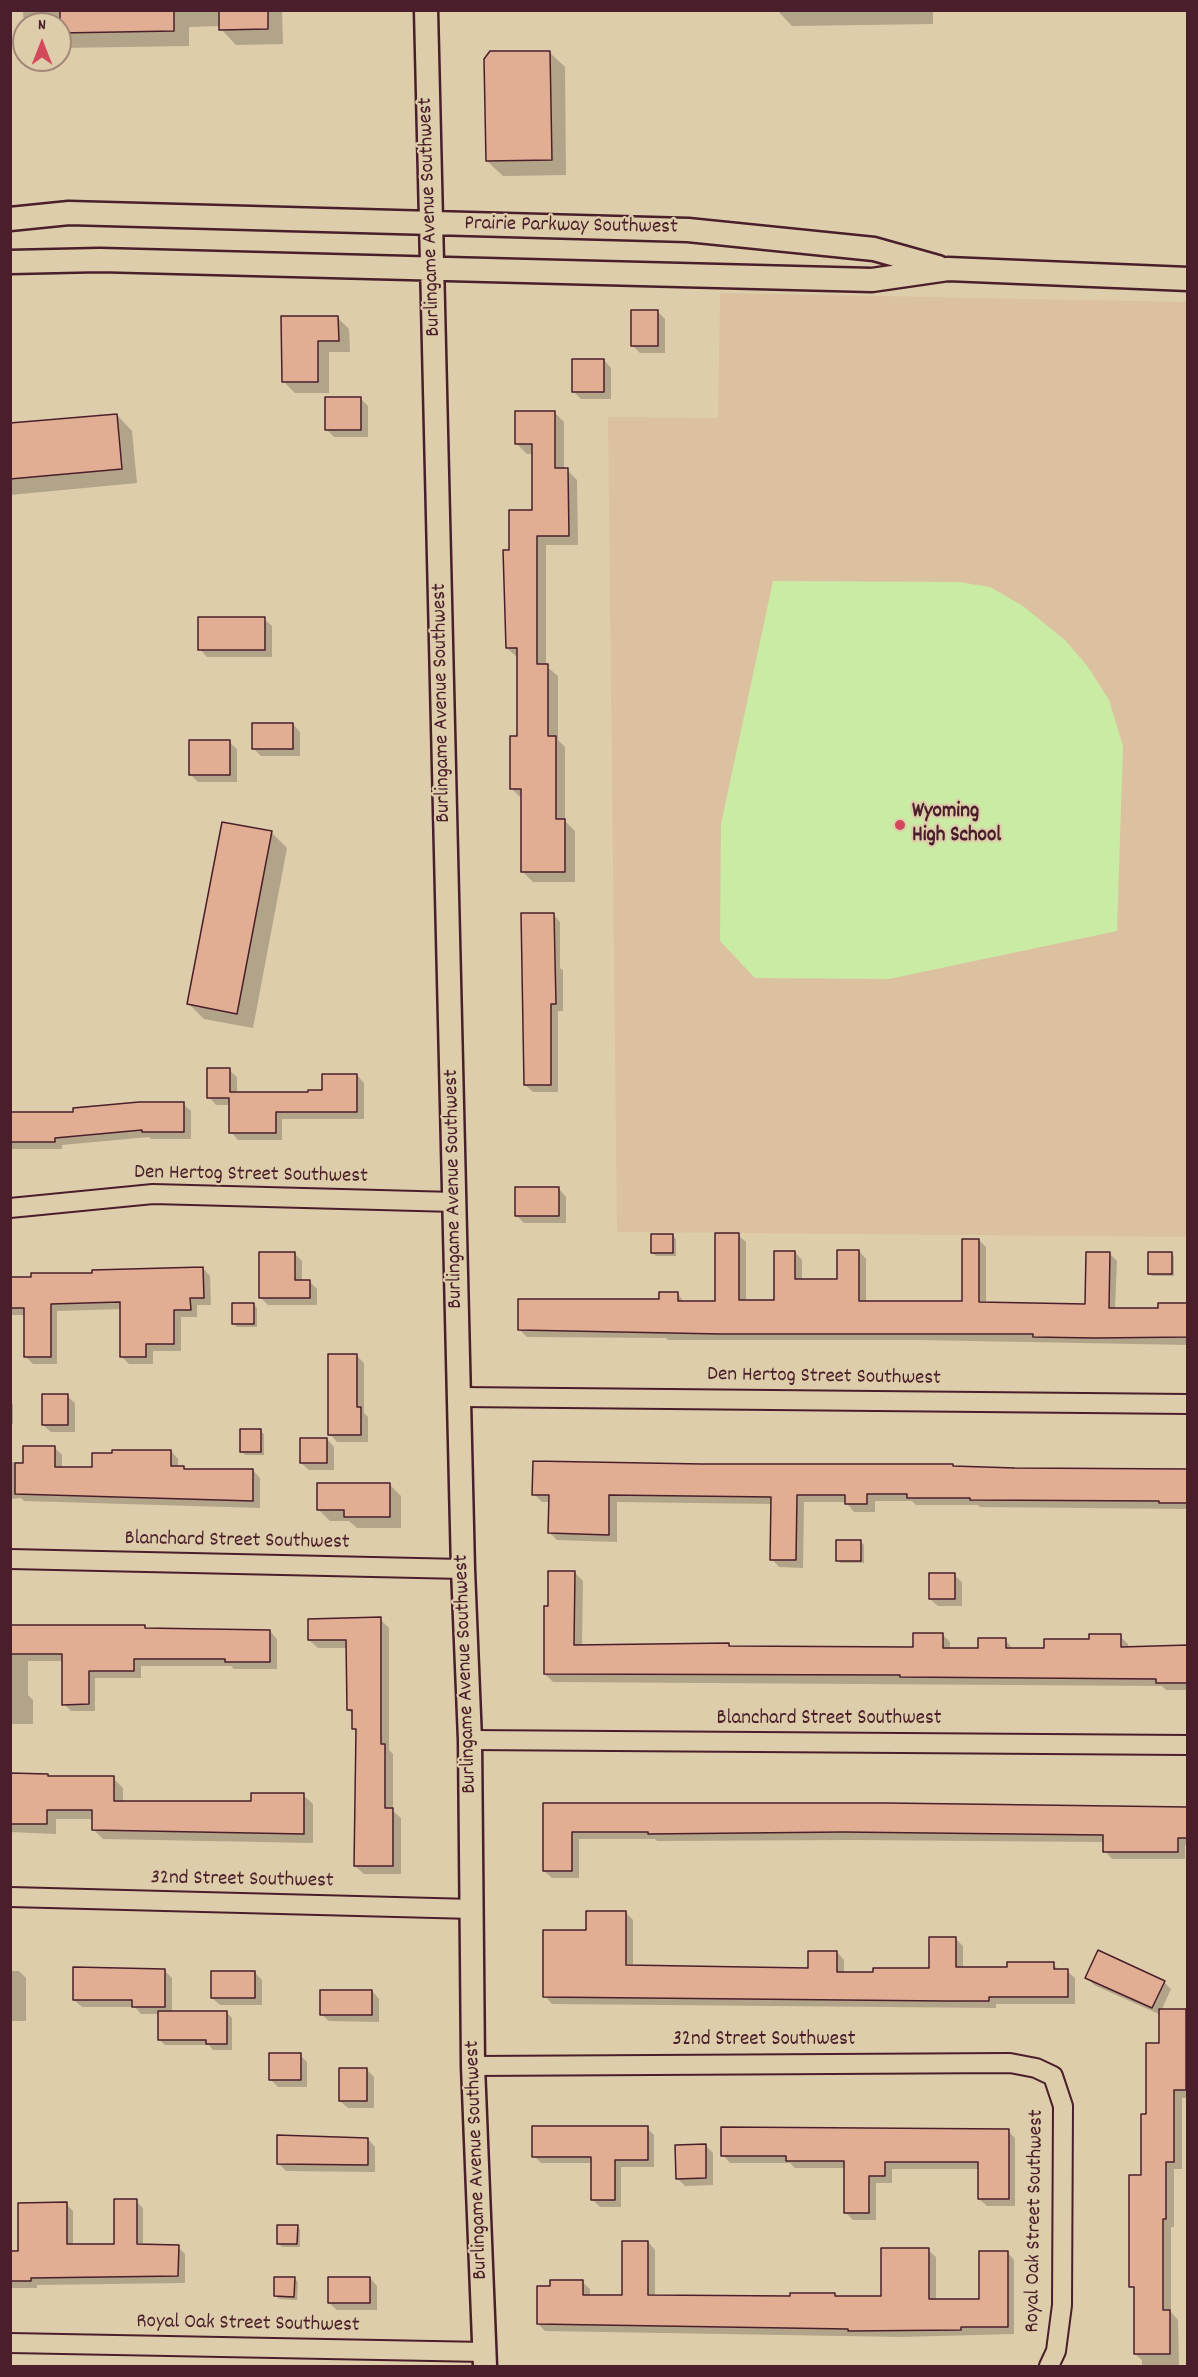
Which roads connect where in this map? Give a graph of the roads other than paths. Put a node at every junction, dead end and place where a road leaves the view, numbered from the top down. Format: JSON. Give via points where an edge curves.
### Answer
{"nodes":[{"id":1,"x":426,"y":10,"type":"edge"},
{"id":2,"x":10,"y":219,"type":"edge"},
{"id":3,"x":431,"y":224,"type":"junction"},
{"id":4,"x":10,"y":262,"type":"edge"},
{"id":5,"x":432,"y":269,"type":"junction"},
{"id":6,"x":948,"y":269,"type":"junction"},
{"id":7,"x":1188,"y":279,"type":"edge"},
{"id":8,"x":455,"y":1202,"type":"junction"},
{"id":9,"x":10,"y":1208,"type":"edge"},
{"id":10,"x":460,"y":1397,"type":"junction"},
{"id":11,"x":1188,"y":1404,"type":"edge"},
{"id":12,"x":10,"y":1559,"type":"edge"},
{"id":13,"x":463,"y":1569,"type":"junction"},
{"id":14,"x":470,"y":1740,"type":"junction"},
{"id":15,"x":1188,"y":1745,"type":"edge"},
{"id":16,"x":10,"y":1897,"type":"edge"},
{"id":17,"x":473,"y":1909,"type":"junction"},
{"id":18,"x":474,"y":2066,"type":"junction"},
{"id":19,"x":1053,"y":2076,"type":"joint"},
{"id":20,"x":10,"y":2343,"type":"edge"},
{"id":21,"x":485,"y":2359,"type":"edge"},
{"id":22,"x":1049,"y":2367,"type":"edge"}],
"edges":[{"from":1,"to":3,"type":"street","name":"Burlingame Avenue Southwest"},
{"from":2,"to":3,"type":"street","name":"Prairie Parkway Southwest","via":[[69,213]]},
{"from":3,"to":5,"type":"street","name":"Burlingame Avenue Southwest"},
{"from":3,"to":6,"type":"street","name":"Prairie Parkway Southwest","via":[[725,232],[874,249]]},
{"from":4,"to":5,"type":"street","name":"Prairie Parkway Southwest","via":[[100,260]]},
{"from":5,"to":6,"type":"street","name":"Prairie Parkway Southwest","via":[[872,280]]},
{"from":5,"to":8,"type":"street","name":"Burlingame Avenue Southwest"},
{"from":6,"to":7,"type":"street","name":"Prairie Parkway Southwest"},
{"from":8,"to":9,"type":"street","name":"Den Hertog Street Southwest","via":[[164,1194]]},
{"from":8,"to":10,"type":"street","name":"Burlingame Avenue Southwest"},
{"from":10,"to":11,"type":"street","name":"Den Hertog Street Southwest"},
{"from":10,"to":13,"type":"street","name":"Burlingame Avenue Southwest"},
{"from":12,"to":13,"type":"street","name":"Blanchard Street Southwest"},
{"from":13,"to":14,"type":"street","name":"Burlingame Avenue Southwest"},
{"from":14,"to":15,"type":"street","name":"Blanchard Street Southwest"},
{"from":14,"to":17,"type":"street","name":"Burlingame Avenue Southwest"},
{"from":16,"to":17,"type":"street","name":"32nd Street Southwest"},
{"from":17,"to":18,"type":"street","name":"Burlingame Avenue Southwest"},
{"from":18,"to":19,"type":"street","name":"32nd Street Southwest","via":[[1010,2063]]},
{"from":18,"to":21,"type":"street","name":"Burlingame Avenue Southwest"},
{"from":19,"to":22,"type":"street","name":"Royal Oak Street Southwest","via":[[1063,2106],[1062,2305],[1056,2351]]},
{"from":20,"to":21,"type":"street","name":"Royal Oak Street Southwest"}]}
